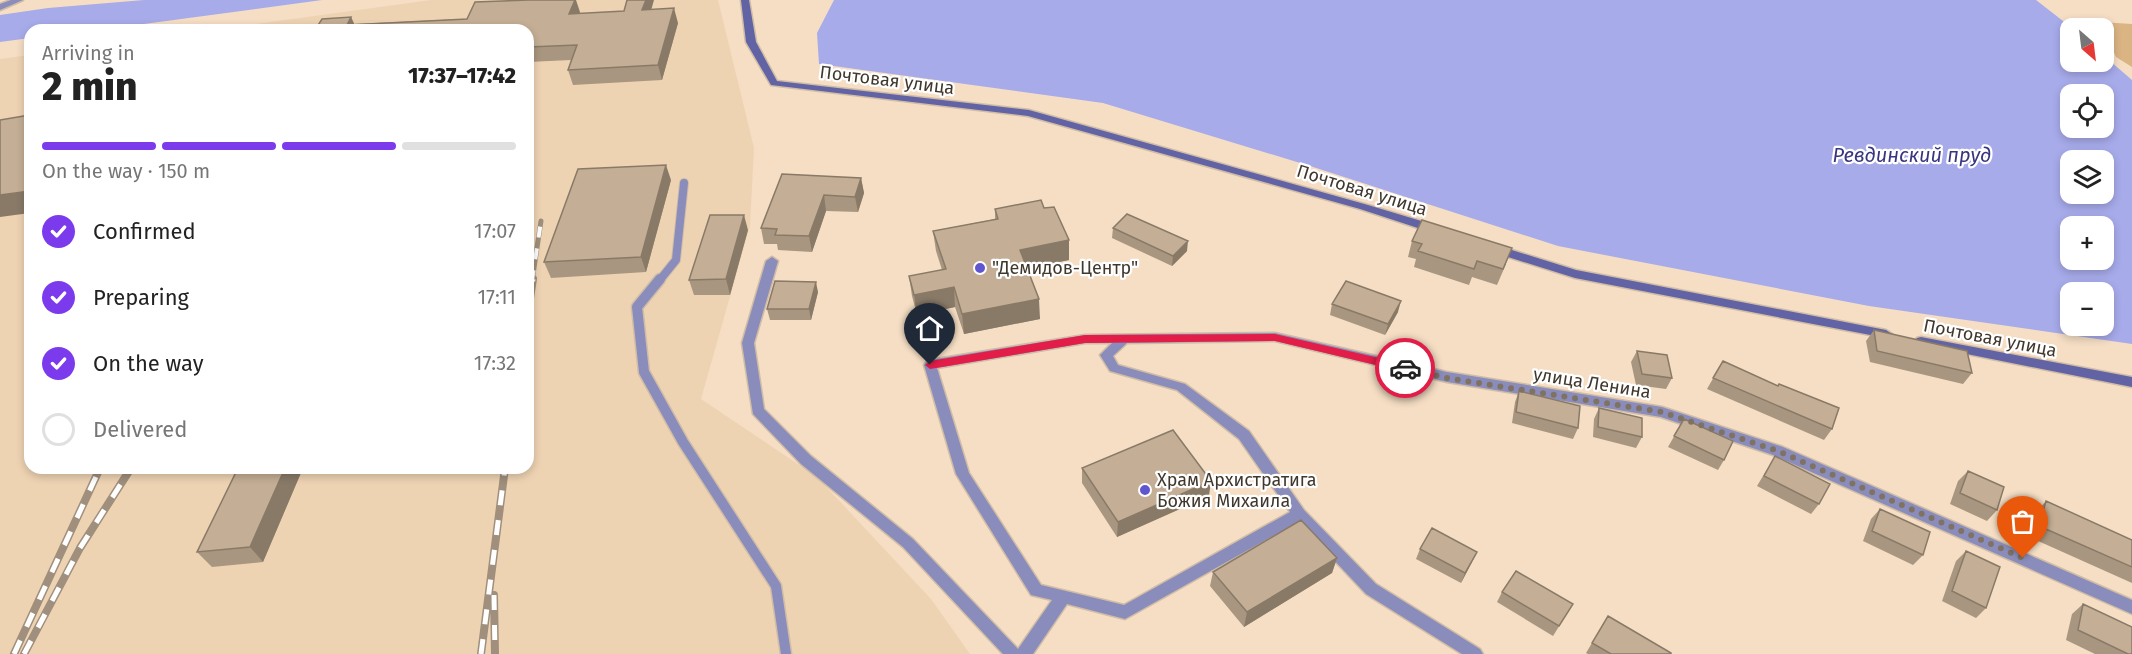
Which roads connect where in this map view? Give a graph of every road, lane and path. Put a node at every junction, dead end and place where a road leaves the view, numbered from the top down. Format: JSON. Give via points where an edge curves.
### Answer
{"nodes":[{"id":1,"x":18,"y":0,"type":"edge"},
{"id":2,"x":745,"y":0,"type":"edge"},
{"id":3,"x":0,"y":7,"type":"edge"},
{"id":4,"x":684,"y":183,"type":"dead end"},
{"id":5,"x":1442,"y":232,"type":"edge"},
{"id":6,"x":1486,"y":246,"type":"edge"},
{"id":7,"x":772,"y":261,"type":"dead end"},
{"id":8,"x":1124,"y":339,"type":"junction"},
{"id":9,"x":2132,"y":382,"type":"edge"},
{"id":10,"x":1299,"y":514,"type":"junction"},
{"id":11,"x":1063,"y":597,"type":"junction"},
{"id":12,"x":2132,"y":607,"type":"edge"},
{"id":13,"x":786,"y":654,"type":"edge"},
{"id":14,"x":1013,"y":654,"type":"edge"},
{"id":15,"x":1024,"y":654,"type":"edge"},
{"id":16,"x":1475,"y":654,"type":"edge"}],
"edges":[{"from":1,"to":3,"type":"street"},
{"from":2,"to":5,"type":"street","name":"Почтовая улица","via":[[751,42],[774,83],[1029,113]]},
{"from":4,"to":13,"type":"lane","via":[[676,260],[637,307],[644,372],[683,442],[776,586]]},
{"from":6,"to":9,"type":"street","name":"Почтовая улица","via":[[1575,274]]},
{"from":7,"to":14,"type":"street","via":[[748,343],[758,411],[806,460],[908,543]]},
{"from":8,"to":10,"type":"street","via":[[1106,355],[1114,368],[1181,387],[1244,435]]},
{"from":8,"to":11,"type":"street","name":"улица Ленина","via":[[1085,339],[930,365],[963,474],[1036,590]]},
{"from":8,"to":12,"type":"street","name":"улица Ленина","via":[[1275,338],[1447,378],[1662,412],[1778,451]]},
{"from":10,"to":11,"type":"street","via":[[1125,612]]},
{"from":10,"to":16,"type":"street","via":[[1371,590]]},
{"from":11,"to":15,"type":"street"}]}
